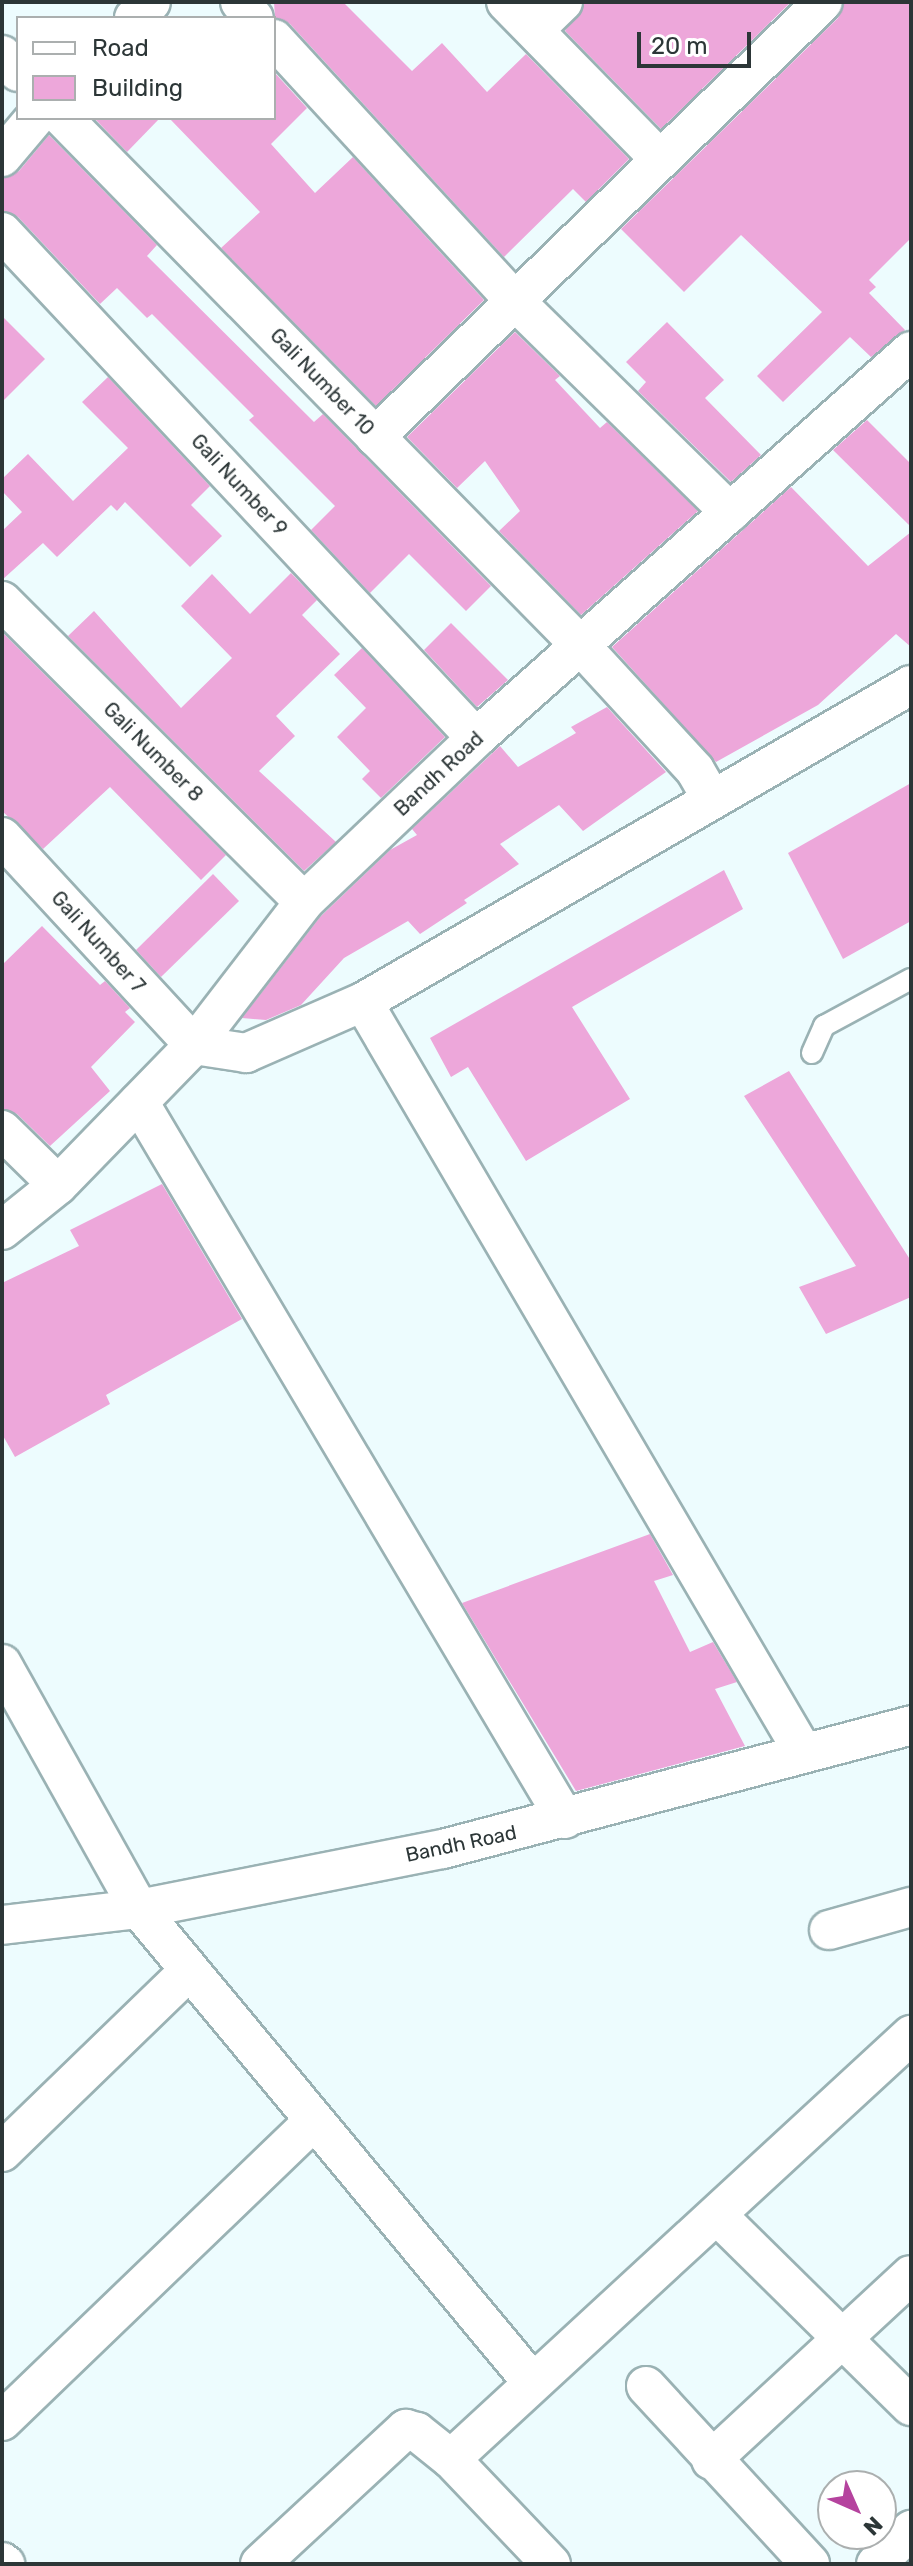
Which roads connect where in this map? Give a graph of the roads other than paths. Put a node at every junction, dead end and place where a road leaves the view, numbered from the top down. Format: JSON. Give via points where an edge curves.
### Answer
{"nodes":[{"id":1,"x":151,"y":2,"type":"edge"},
{"id":2,"x":506,"y":2,"type":"edge"},
{"id":3,"x":563,"y":2,"type":"edge"},
{"id":4,"x":823,"y":2,"type":"edge"},
{"id":5,"x":136,"y":16,"type":"edge"},
{"id":6,"x":535,"y":29,"type":"junction"},
{"id":7,"x":276,"y":41,"type":"edge"},
{"id":8,"x":2,"y":55,"type":"edge"},
{"id":9,"x":16,"y":70,"type":"edge"},
{"id":10,"x":33,"y":120,"type":"edge"},
{"id":11,"x":65,"y":120,"type":"edge"},
{"id":12,"x":2,"y":157,"type":"edge"},
{"id":13,"x":660,"y":159,"type":"junction"},
{"id":14,"x":2,"y":232,"type":"edge"},
{"id":15,"x":514,"y":300,"type":"junction"},
{"id":16,"x":911,"y":351,"type":"edge"},
{"id":17,"x":375,"y":437,"type":"junction"},
{"id":18,"x":730,"y":512,"type":"junction"},
{"id":19,"x":2,"y":601,"type":"edge"},
{"id":20,"x":581,"y":646,"type":"junction"},
{"id":21,"x":911,"y":685,"type":"edge"},
{"id":22,"x":476,"y":738,"type":"junction"},
{"id":23,"x":712,"y":800,"type":"junction"},
{"id":24,"x":2,"y":837,"type":"edge"},
{"id":25,"x":304,"y":902,"type":"junction"},
{"id":26,"x":911,"y":979,"type":"edge"},
{"id":27,"x":363,"y":1002,"type":"junction"},
{"id":28,"x":194,"y":1045,"type":"junction"},
{"id":29,"x":812,"y":1053,"type":"dead end"},
{"id":30,"x":139,"y":1102,"type":"junction"},
{"id":31,"x":2,"y":1130,"type":"edge"},
{"id":32,"x":58,"y":1185,"type":"junction"},
{"id":33,"x":2,"y":1230,"type":"edge"},
{"id":34,"x":2,"y":1664,"type":"edge"},
{"id":35,"x":911,"y":1725,"type":"edge"},
{"id":36,"x":803,"y":1752,"type":"junction"},
{"id":37,"x":565,"y":1819,"type":"junction"},
{"id":38,"x":911,"y":1907,"type":"edge"},
{"id":39,"x":139,"y":1909,"type":"junction"},
{"id":40,"x":2,"y":1925,"type":"edge"},
{"id":41,"x":829,"y":1930,"type":"dead end"},
{"id":42,"x":189,"y":1971,"type":"junction"},
{"id":43,"x":911,"y":2035,"type":"edge"},
{"id":44,"x":313,"y":2122,"type":"junction"},
{"id":45,"x":2,"y":2152,"type":"edge"},
{"id":46,"x":717,"y":2215,"type":"junction"},
{"id":47,"x":911,"y":2275,"type":"edge"},
{"id":48,"x":842,"y":2343,"type":"junction"},
{"id":49,"x":532,"y":2382,"type":"junction"},
{"id":50,"x":646,"y":2386,"type":"dead end"},
{"id":51,"x":911,"y":2406,"type":"edge"},
{"id":52,"x":2,"y":2421,"type":"edge"},
{"id":53,"x":451,"y":2459,"type":"junction"},
{"id":54,"x":711,"y":2460,"type":"junction"},
{"id":55,"x":911,"y":2530,"type":"edge"},
{"id":56,"x":275,"y":2559,"type":"edge"},
{"id":57,"x":551,"y":2564,"type":"edge"},
{"id":58,"x":810,"y":2564,"type":"edge"},
{"id":59,"x":876,"y":2564,"type":"edge"}],
"edges":[{"from":1,"to":5,"type":"street"},
{"from":2,"to":6,"type":"street"},
{"from":3,"to":6,"type":"street"},
{"from":4,"to":13,"type":"street"},
{"from":6,"to":13,"type":"street"},
{"from":7,"to":15,"type":"street"},
{"from":8,"to":9,"type":"street"},
{"from":10,"to":12,"type":"street"},
{"from":11,"to":17,"type":"street","name":"Gali Number 10"},
{"from":13,"to":15,"type":"street"},
{"from":14,"to":22,"type":"street","name":"Gali Number 9"},
{"from":15,"to":17,"type":"street"},
{"from":15,"to":18,"type":"street"},
{"from":16,"to":18,"type":"street","name":"Bandh Road"},
{"from":17,"to":20,"type":"street","name":"Gali Number 10"},
{"from":18,"to":20,"type":"street","name":"Bandh Road"},
{"from":19,"to":25,"type":"street","name":"Gali Number 8"},
{"from":20,"to":22,"type":"street","name":"Bandh Road"},
{"from":20,"to":23,"type":"street","name":"Gali Number 10","via":[[695,770]]},
{"from":21,"to":23,"type":"street"},
{"from":22,"to":25,"type":"street","name":"Bandh Road"},
{"from":23,"to":27,"type":"street"},
{"from":24,"to":28,"type":"street","name":"Gali Number 7"},
{"from":25,"to":28,"type":"street","name":"Bandh Road"},
{"from":26,"to":29,"type":"lane","via":[[824,1026]]},
{"from":27,"to":28,"type":"street","via":[[246,1053]]},
{"from":27,"to":36,"type":"street"},
{"from":28,"to":30,"type":"street","name":"Bandh Road"},
{"from":30,"to":32,"type":"street","name":"Bandh Road"},
{"from":30,"to":37,"type":"street"},
{"from":31,"to":32,"type":"street"},
{"from":32,"to":33,"type":"street","name":"Bandh Road"},
{"from":34,"to":39,"type":"street"},
{"from":35,"to":36,"type":"street","name":"Bandh Road"},
{"from":36,"to":37,"type":"street","name":"Bandh Road"},
{"from":37,"to":39,"type":"street","name":"Bandh Road","via":[[443,1849]]},
{"from":38,"to":41,"type":"street"},
{"from":39,"to":40,"type":"street","name":"Bandh Road"},
{"from":39,"to":42,"type":"street"},
{"from":42,"to":44,"type":"street"},
{"from":42,"to":45,"type":"street"},
{"from":43,"to":46,"type":"street"},
{"from":44,"to":49,"type":"street"},
{"from":44,"to":52,"type":"street"},
{"from":46,"to":48,"type":"street"},
{"from":46,"to":49,"type":"street"},
{"from":47,"to":48,"type":"street"},
{"from":48,"to":51,"type":"street"},
{"from":48,"to":54,"type":"street"},
{"from":49,"to":53,"type":"street"},
{"from":50,"to":54,"type":"street"},
{"from":53,"to":56,"type":"street","via":[[417,2432],[401,2431]]},
{"from":53,"to":57,"type":"street"},
{"from":54,"to":58,"type":"street"},
{"from":55,"to":59,"type":"street"}]}
